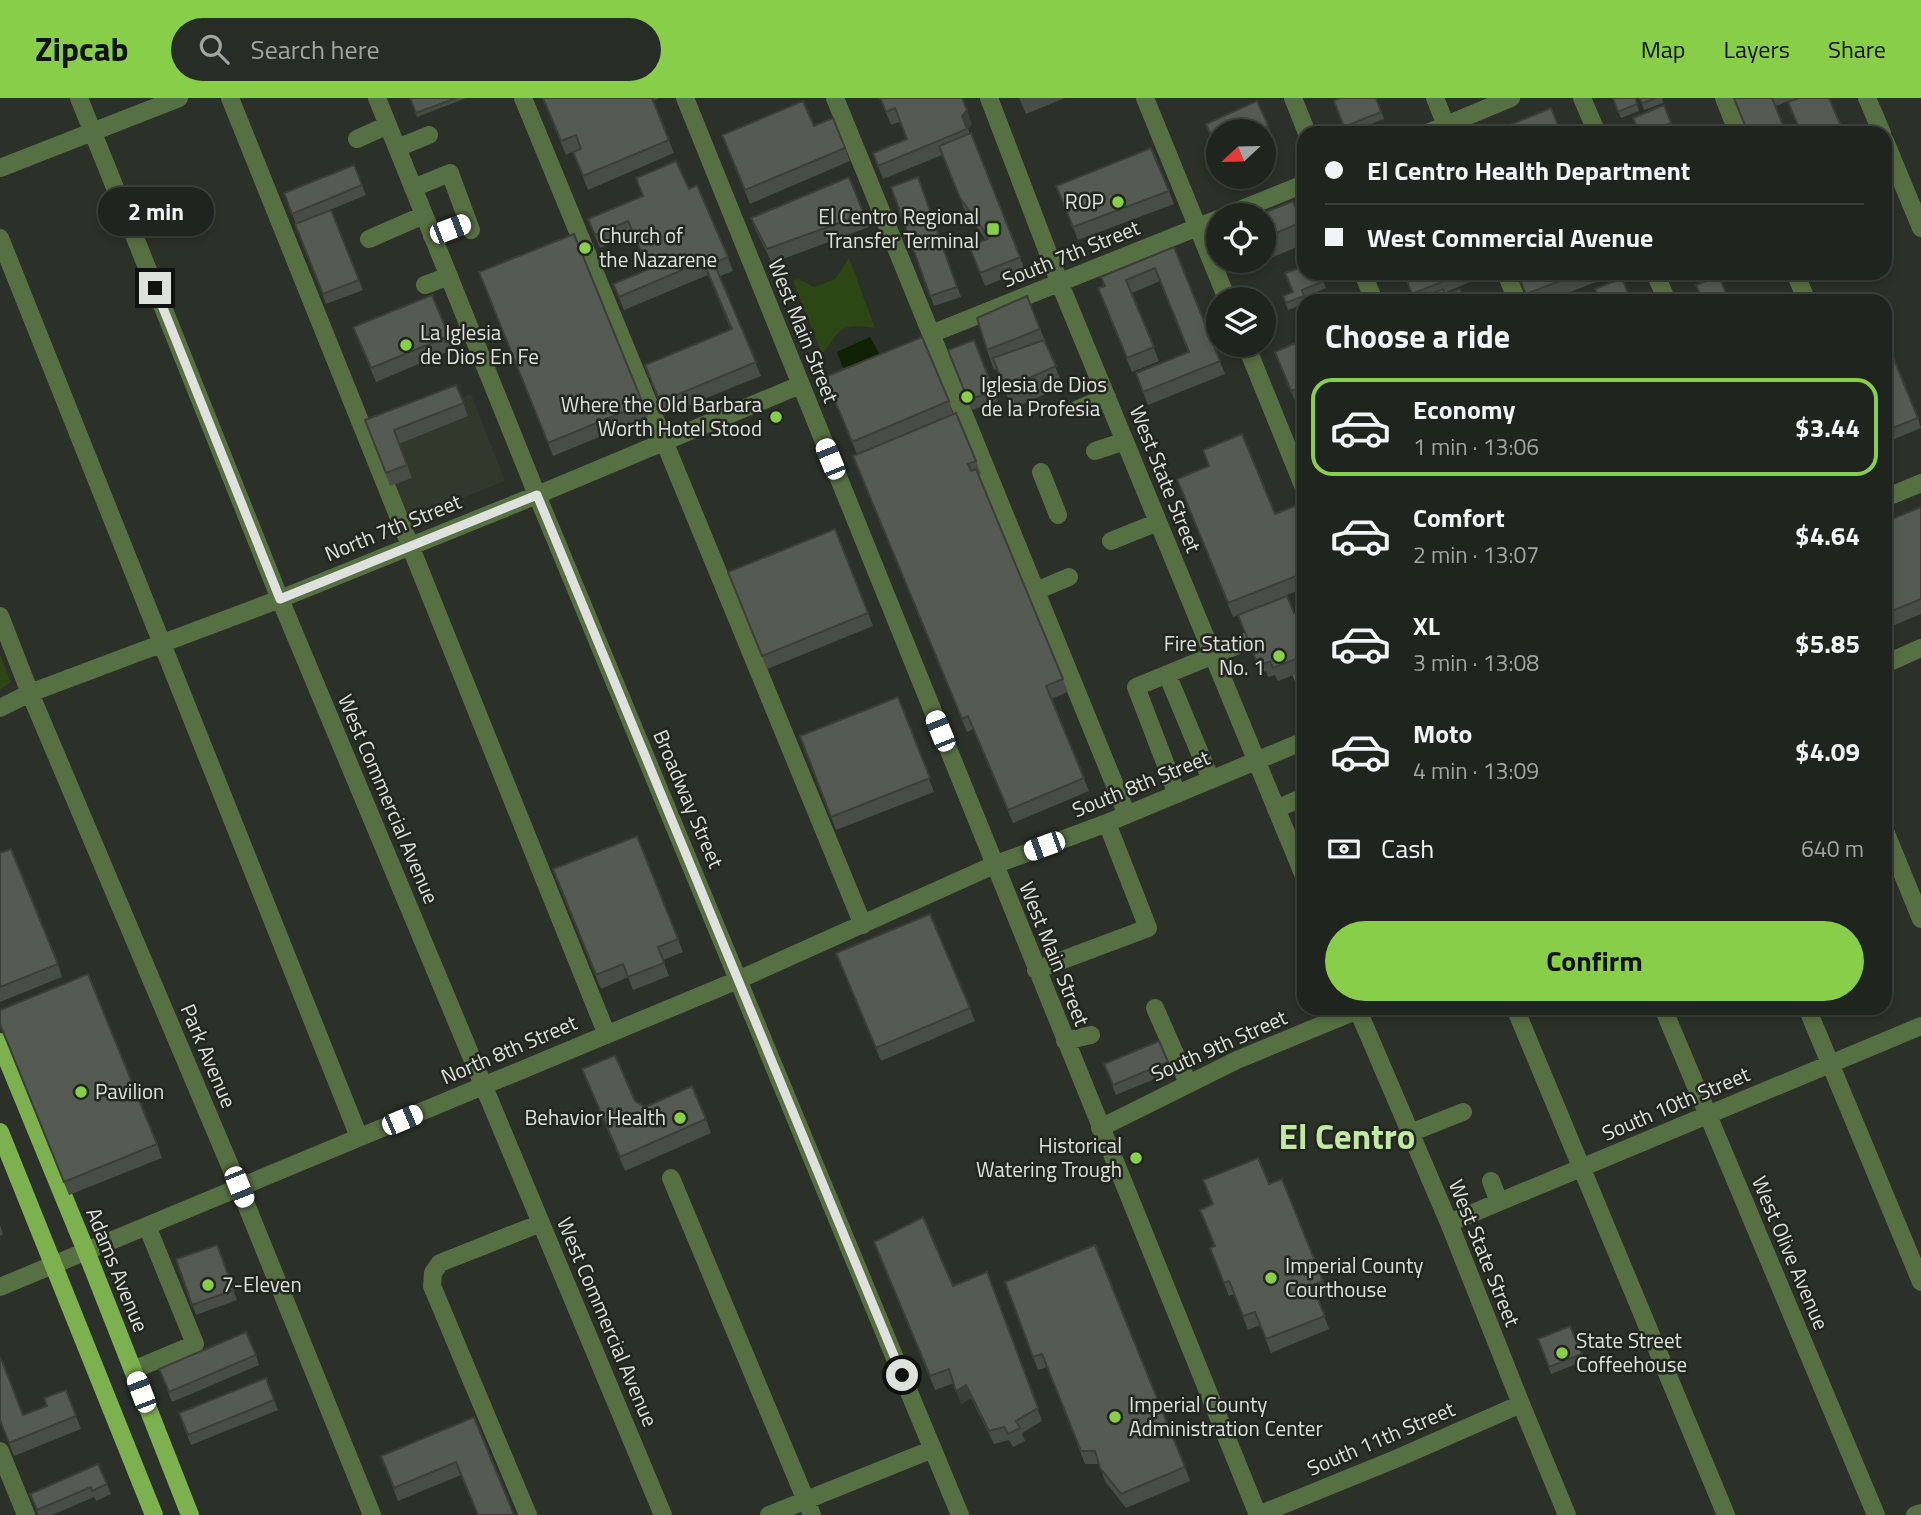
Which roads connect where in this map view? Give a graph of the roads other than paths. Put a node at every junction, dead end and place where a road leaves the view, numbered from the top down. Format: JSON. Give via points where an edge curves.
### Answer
{"nodes":[{"id":1,"x":79,"y":98,"type":"edge"},
{"id":2,"x":179,"y":98,"type":"edge"},
{"id":3,"x":230,"y":98,"type":"edge"},
{"id":4,"x":377,"y":98,"type":"edge"},
{"id":5,"x":523,"y":98,"type":"edge"},
{"id":6,"x":685,"y":98,"type":"edge"},
{"id":7,"x":835,"y":98,"type":"edge"},
{"id":8,"x":989,"y":98,"type":"edge"},
{"id":9,"x":1145,"y":98,"type":"edge"},
{"id":10,"x":1293,"y":98,"type":"edge"},
{"id":11,"x":1435,"y":98,"type":"edge"},
{"id":12,"x":1511,"y":98,"type":"edge"},
{"id":13,"x":1582,"y":98,"type":"edge"},
{"id":14,"x":1724,"y":98,"type":"edge"},
{"id":15,"x":1867,"y":98,"type":"edge"},
{"id":16,"x":388,"y":125,"type":"junction"},
{"id":17,"x":1304,"y":126,"type":"edge"},
{"id":18,"x":1447,"y":126,"type":"edge"},
{"id":19,"x":1454,"y":126,"type":"edge"},
{"id":20,"x":1594,"y":126,"type":"edge"},
{"id":21,"x":1735,"y":126,"type":"edge"},
{"id":22,"x":1879,"y":126,"type":"edge"},
{"id":23,"x":92,"y":132,"type":"junction"},
{"id":24,"x":429,"y":135,"type":"dead end"},
{"id":25,"x":357,"y":139,"type":"dead end"},
{"id":26,"x":397,"y":148,"type":"junction"},
{"id":27,"x":1892,"y":158,"type":"edge"},
{"id":28,"x":0,"y":168,"type":"edge"},
{"id":29,"x":1297,"y":187,"type":"edge"},
{"id":30,"x":413,"y":188,"type":"junction"},
{"id":31,"x":1257,"y":203,"type":"edge"},
{"id":32,"x":424,"y":215,"type":"junction"},
{"id":33,"x":1206,"y":224,"type":"edge"},
{"id":34,"x":1198,"y":227,"type":"junction"},
{"id":35,"x":1921,"y":228,"type":"edge"},
{"id":36,"x":432,"y":236,"type":"junction"},
{"id":37,"x":0,"y":238,"type":"edge"},
{"id":38,"x":369,"y":239,"type":"dead end"},
{"id":39,"x":449,"y":276,"type":"junction"},
{"id":40,"x":1060,"y":284,"type":"junction"},
{"id":41,"x":425,"y":285,"type":"dead end"},
{"id":42,"x":1222,"y":287,"type":"edge"},
{"id":43,"x":941,"y":330,"type":"dead end"},
{"id":44,"x":1251,"y":357,"type":"edge"},
{"id":45,"x":800,"y":385,"type":"junction"},
{"id":46,"x":1107,"y":397,"type":"junction"},
{"id":47,"x":1078,"y":410,"type":"dead end"},
{"id":48,"x":664,"y":441,"type":"junction"},
{"id":49,"x":1125,"y":441,"type":"junction"},
{"id":50,"x":1095,"y":451,"type":"dead end"},
{"id":51,"x":1297,"y":471,"type":"edge"},
{"id":52,"x":1041,"y":472,"type":"dead end"},
{"id":53,"x":1921,"y":483,"type":"edge"},
{"id":54,"x":1892,"y":493,"type":"edge"},
{"id":55,"x":537,"y":495,"type":"junction"},
{"id":56,"x":1058,"y":515,"type":"dead end"},
{"id":57,"x":1158,"y":522,"type":"junction"},
{"id":58,"x":1111,"y":541,"type":"dead end"},
{"id":59,"x":409,"y":546,"type":"junction"},
{"id":60,"x":1069,"y":577,"type":"dead end"},
{"id":61,"x":1036,"y":591,"type":"junction"},
{"id":62,"x":280,"y":599,"type":"junction"},
{"id":63,"x":0,"y":616,"type":"edge"},
{"id":64,"x":1248,"y":641,"type":"edge"},
{"id":65,"x":163,"y":644,"type":"junction"},
{"id":66,"x":1921,"y":649,"type":"edge"},
{"id":67,"x":1213,"y":656,"type":"junction"},
{"id":68,"x":1892,"y":660,"type":"edge"},
{"id":69,"x":1167,"y":674,"type":"junction"},
{"id":70,"x":30,"y":693,"type":"junction"},
{"id":71,"x":0,"y":708,"type":"edge"},
{"id":72,"x":1297,"y":744,"type":"edge"},
{"id":73,"x":1257,"y":761,"type":"junction"},
{"id":74,"x":1210,"y":780,"type":"junction"},
{"id":75,"x":1177,"y":794,"type":"junction"},
{"id":76,"x":1297,"y":800,"type":"edge"},
{"id":77,"x":1276,"y":809,"type":"junction"},
{"id":78,"x":1127,"y":815,"type":"junction"},
{"id":79,"x":1107,"y":823,"type":"junction"},
{"id":80,"x":1297,"y":846,"type":"edge"},
{"id":81,"x":1892,"y":848,"type":"edge"},
{"id":82,"x":994,"y":865,"type":"junction"},
{"id":83,"x":1921,"y":919,"type":"edge"},
{"id":84,"x":863,"y":925,"type":"junction"},
{"id":85,"x":1037,"y":971,"type":"junction"},
{"id":86,"x":738,"y":980,"type":"junction"},
{"id":87,"x":1156,"y":1008,"type":"dead end"},
{"id":88,"x":1344,"y":1015,"type":"edge"},
{"id":89,"x":1361,"y":1015,"type":"edge"},
{"id":90,"x":1518,"y":1015,"type":"edge"},
{"id":91,"x":1666,"y":1015,"type":"edge"},
{"id":92,"x":1810,"y":1015,"type":"edge"},
{"id":93,"x":1921,"y":1026,"type":"edge"},
{"id":94,"x":607,"y":1035,"type":"junction"},
{"id":95,"x":1091,"y":1035,"type":"dead end"},
{"id":96,"x":1065,"y":1041,"type":"junction"},
{"id":97,"x":0,"y":1042,"type":"edge"},
{"id":98,"x":1829,"y":1064,"type":"junction"},
{"id":99,"x":1188,"y":1083,"type":"junction"},
{"id":100,"x":484,"y":1085,"type":"junction"},
{"id":101,"x":1463,"y":1112,"type":"dead end"},
{"id":102,"x":1708,"y":1115,"type":"junction"},
{"id":103,"x":1100,"y":1128,"type":"junction"},
{"id":104,"x":0,"y":1132,"type":"edge"},
{"id":105,"x":1410,"y":1133,"type":"junction"},
{"id":106,"x":359,"y":1138,"type":"junction"},
{"id":107,"x":1581,"y":1168,"type":"junction"},
{"id":108,"x":671,"y":1178,"type":"dead end"},
{"id":109,"x":1491,"y":1181,"type":"dead end"},
{"id":110,"x":239,"y":1187,"type":"junction"},
{"id":111,"x":1499,"y":1202,"type":"junction"},
{"id":112,"x":541,"y":1223,"type":"junction"},
{"id":113,"x":1449,"y":1223,"type":"junction"},
{"id":114,"x":147,"y":1226,"type":"junction"},
{"id":115,"x":86,"y":1251,"type":"junction"},
{"id":116,"x":53,"y":1266,"type":"junction"},
{"id":117,"x":1921,"y":1282,"type":"edge"},
{"id":118,"x":0,"y":1287,"type":"edge"},
{"id":119,"x":133,"y":1370,"type":"junction"},
{"id":120,"x":1521,"y":1404,"type":"junction"},
{"id":121,"x":933,"y":1449,"type":"junction"},
{"id":122,"x":0,"y":1451,"type":"edge"},
{"id":123,"x":809,"y":1508,"type":"edge"},
{"id":124,"x":1921,"y":1513,"type":"edge"},
{"id":125,"x":26,"y":1515,"type":"edge"},
{"id":126,"x":153,"y":1515,"type":"edge"},
{"id":127,"x":190,"y":1515,"type":"edge"},
{"id":128,"x":372,"y":1515,"type":"edge"},
{"id":129,"x":528,"y":1515,"type":"edge"},
{"id":130,"x":663,"y":1515,"type":"edge"},
{"id":131,"x":769,"y":1515,"type":"edge"},
{"id":132,"x":960,"y":1515,"type":"edge"},
{"id":133,"x":1258,"y":1515,"type":"edge"},
{"id":134,"x":1567,"y":1515,"type":"edge"},
{"id":135,"x":1726,"y":1515,"type":"edge"},
{"id":136,"x":1876,"y":1515,"type":"edge"},
{"id":137,"x":1915,"y":1515,"type":"edge"}],
"edges":[{"from":1,"to":23,"type":"street","name":"West Commercial Avenue"},
{"from":2,"to":23,"type":"street"},
{"from":3,"to":59,"type":"street"},
{"from":4,"to":16,"type":"street","name":"Broadway Street"},
{"from":5,"to":48,"type":"street"},
{"from":6,"to":45,"type":"street","name":"West Main Street"},
{"from":7,"to":61,"type":"street"},
{"from":8,"to":40,"type":"street","name":"West State Street"},
{"from":9,"to":34,"type":"street"},
{"from":10,"to":17,"type":"street"},
{"from":11,"to":18,"type":"street"},
{"from":12,"to":19,"type":"street"},
{"from":13,"to":20,"type":"street"},
{"from":14,"to":21,"type":"street"},
{"from":15,"to":22,"type":"street"},
{"from":16,"to":25,"type":"street"},
{"from":16,"to":26,"type":"street","name":"Broadway Street"},
{"from":23,"to":28,"type":"street"},
{"from":23,"to":62,"type":"street","name":"West Commercial Avenue"},
{"from":24,"to":26,"type":"street"},
{"from":26,"to":30,"type":"street","name":"Broadway Street"},
{"from":27,"to":35,"type":"street"},
{"from":29,"to":31,"type":"street"},
{"from":30,"to":32,"type":"street","name":"Broadway Street"},
{"from":30,"to":36,"type":"street","via":[[450,173],[469,226]]},
{"from":32,"to":36,"type":"street","name":"Broadway Street"},
{"from":32,"to":38,"type":"street"},
{"from":33,"to":34,"type":"street","name":"South 7th Street"},
{"from":34,"to":40,"type":"street","name":"South 7th Street"},
{"from":34,"to":42,"type":"street"},
{"from":36,"to":39,"type":"street","name":"Broadway Street"},
{"from":37,"to":65,"type":"street"},
{"from":39,"to":41,"type":"street"},
{"from":39,"to":55,"type":"street","name":"Broadway Street"},
{"from":40,"to":43,"type":"street","name":"South 7th Street"},
{"from":40,"to":46,"type":"street","name":"West State Street"},
{"from":44,"to":51,"type":"street"},
{"from":45,"to":48,"type":"street","name":"North 7th Street"},
{"from":45,"to":82,"type":"street","name":"West Main Street"},
{"from":46,"to":47,"type":"street"},
{"from":46,"to":49,"type":"street","name":"West State Street"},
{"from":48,"to":55,"type":"street","name":"North 7th Street"},
{"from":48,"to":84,"type":"street"},
{"from":49,"to":50,"type":"street"},
{"from":49,"to":57,"type":"street","name":"West State Street"},
{"from":52,"to":56,"type":"street"},
{"from":53,"to":54,"type":"street"},
{"from":55,"to":59,"type":"street","name":"North 7th Street"},
{"from":55,"to":86,"type":"street","name":"Broadway Street"},
{"from":57,"to":58,"type":"street"},
{"from":57,"to":67,"type":"street","name":"West State Street"},
{"from":59,"to":62,"type":"street","name":"North 7th Street"},
{"from":59,"to":94,"type":"street"},
{"from":60,"to":61,"type":"street"},
{"from":61,"to":78,"type":"street"},
{"from":62,"to":65,"type":"street","name":"North 7th Street"},
{"from":62,"to":100,"type":"street","name":"West Commercial Avenue"},
{"from":63,"to":70,"type":"street","name":"Park Avenue"},
{"from":64,"to":67,"type":"street"},
{"from":65,"to":70,"type":"street","name":"North 7th Street"},
{"from":65,"to":106,"type":"street"},
{"from":66,"to":68,"type":"street"},
{"from":67,"to":69,"type":"street"},
{"from":67,"to":73,"type":"street","name":"West State Street"},
{"from":69,"to":74,"type":"street"},
{"from":69,"to":75,"type":"street","via":[[1136,687]]},
{"from":70,"to":71,"type":"street","name":"North 7th Street"},
{"from":70,"to":110,"type":"street","name":"Park Avenue"},
{"from":72,"to":73,"type":"street","name":"South 8th Street"},
{"from":73,"to":74,"type":"street","name":"South 8th Street"},
{"from":73,"to":77,"type":"street","name":"West State Street"},
{"from":74,"to":75,"type":"street","name":"South 8th Street"},
{"from":75,"to":78,"type":"street","name":"South 8th Street"},
{"from":76,"to":77,"type":"street"},
{"from":77,"to":80,"type":"street","name":"West State Street"},
{"from":78,"to":79,"type":"street","name":"South 8th Street"},
{"from":79,"to":82,"type":"street","name":"South 8th Street"},
{"from":79,"to":85,"type":"street","via":[[1148,928]]},
{"from":81,"to":83,"type":"street"},
{"from":82,"to":84,"type":"street","name":"North 8th Street"},
{"from":82,"to":85,"type":"street","name":"West Main Street"},
{"from":84,"to":86,"type":"street","name":"North 8th Street"},
{"from":85,"to":96,"type":"street","name":"West Main Street"},
{"from":86,"to":94,"type":"street","name":"North 8th Street"},
{"from":86,"to":121,"type":"street","name":"Broadway Street"},
{"from":87,"to":99,"type":"street"},
{"from":88,"to":99,"type":"street","name":"South 9th Street"},
{"from":89,"to":105,"type":"street","name":"West State Street"},
{"from":90,"to":107,"type":"street"},
{"from":91,"to":102,"type":"street","name":"West Olive Avenue"},
{"from":92,"to":98,"type":"street"},
{"from":93,"to":98,"type":"street","name":"South 10th Street"},
{"from":94,"to":100,"type":"street","name":"North 8th Street"},
{"from":95,"to":96,"type":"street"},
{"from":96,"to":103,"type":"street","name":"West Main Street"},
{"from":97,"to":115,"type":"main road","name":"Adams Avenue"},
{"from":98,"to":102,"type":"street","name":"South 10th Street"},
{"from":98,"to":117,"type":"street"},
{"from":99,"to":103,"type":"street","name":"South 9th Street"},
{"from":100,"to":106,"type":"street","name":"North 8th Street"},
{"from":100,"to":112,"type":"street","name":"West Commercial Avenue"},
{"from":101,"to":105,"type":"street"},
{"from":102,"to":107,"type":"street","name":"South 10th Street"},
{"from":102,"to":136,"type":"street","name":"West Olive Avenue"},
{"from":103,"to":133,"type":"street","name":"West Main Street"},
{"from":104,"to":116,"type":"main road"},
{"from":105,"to":113,"type":"street","name":"West State Street"},
{"from":106,"to":110,"type":"street","name":"North 8th Street"},
{"from":107,"to":111,"type":"street","name":"South 10th Street"},
{"from":107,"to":135,"type":"street"},
{"from":108,"to":123,"type":"street"},
{"from":109,"to":111,"type":"street"},
{"from":110,"to":114,"type":"street","name":"North 8th Street"},
{"from":110,"to":128,"type":"street","name":"Park Avenue"},
{"from":111,"to":113,"type":"street","name":"South 10th Street"},
{"from":112,"to":129,"type":"street","via":[[440,1263],[432,1286]]},
{"from":112,"to":130,"type":"street","name":"West Commercial Avenue"},
{"from":113,"to":120,"type":"street","name":"West State Street"},
{"from":114,"to":115,"type":"street","name":"North 8th Street"},
{"from":114,"to":119,"type":"street","via":[[195,1344]]},
{"from":115,"to":116,"type":"street","name":"North 8th Street"},
{"from":115,"to":119,"type":"main road","name":"Adams Avenue"},
{"from":116,"to":118,"type":"street","name":"North 8th Street"},
{"from":116,"to":126,"type":"main road"},
{"from":119,"to":127,"type":"main road","name":"Adams Avenue"},
{"from":120,"to":133,"type":"street","name":"South 11th Street"},
{"from":120,"to":134,"type":"street","name":"West State Street"},
{"from":121,"to":123,"type":"street"},
{"from":121,"to":132,"type":"street","name":"Broadway Street"},
{"from":122,"to":125,"type":"street"},
{"from":123,"to":131,"type":"street"},
{"from":124,"to":137,"type":"street"}]}
